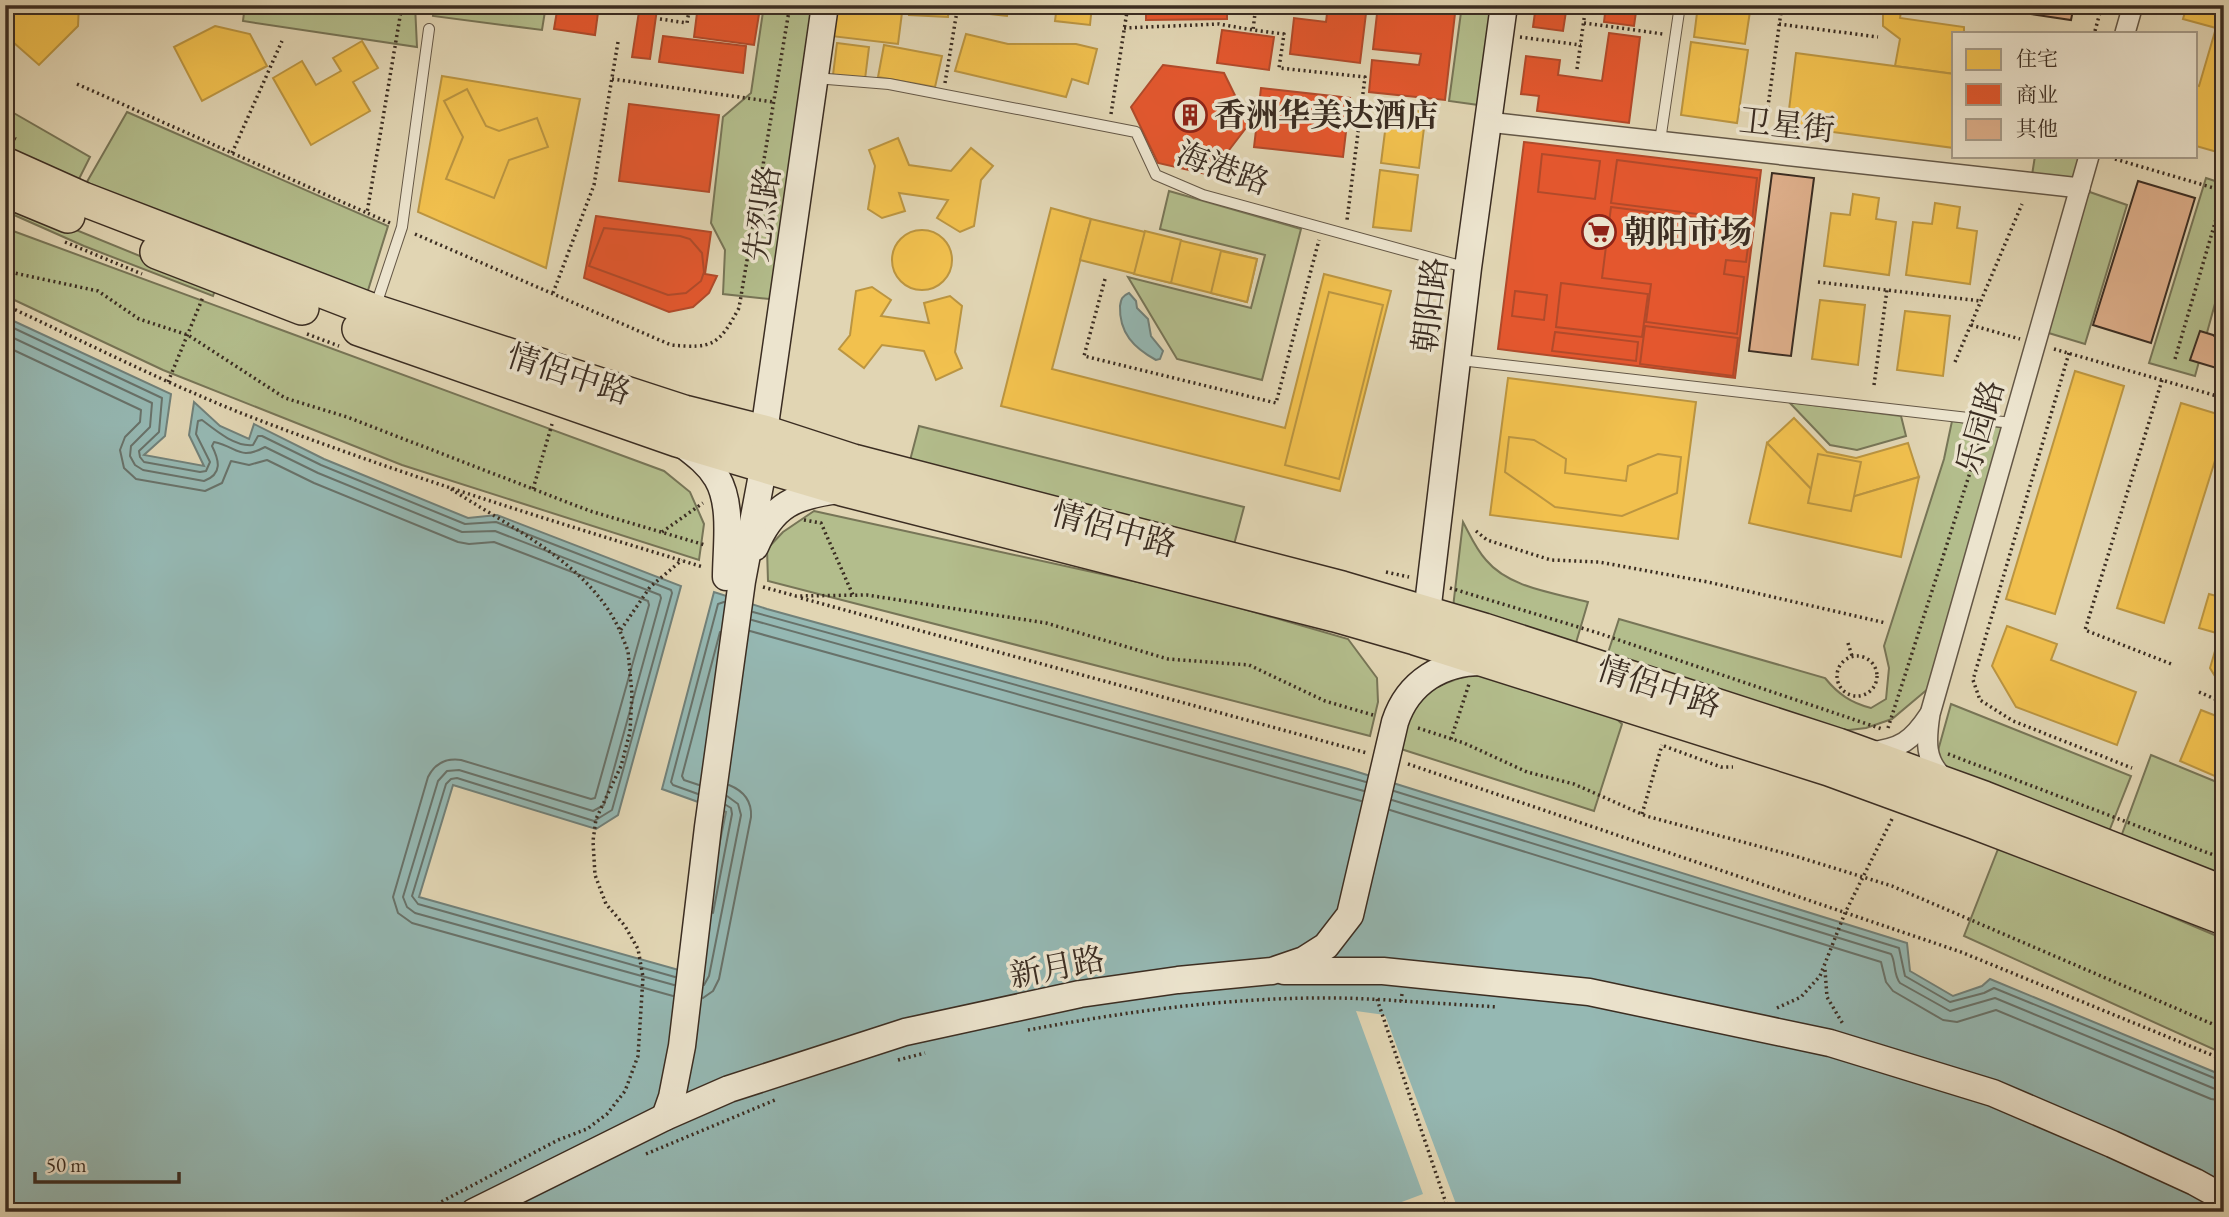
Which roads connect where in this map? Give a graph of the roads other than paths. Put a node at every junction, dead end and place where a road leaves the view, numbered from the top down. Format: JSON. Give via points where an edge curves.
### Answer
{"nodes":[{"id":1,"x":824,"y":5,"type":"edge"},
{"id":2,"x":1504,"y":5,"type":"edge"},
{"id":3,"x":1680,"y":5,"type":"edge"},
{"id":4,"x":2133,"y":5,"type":"edge"},
{"id":5,"x":429,"y":29,"type":"dead end"},
{"id":6,"x":2125,"y":32,"type":"edge"},
{"id":7,"x":815,"y":78,"type":"junction"},
{"id":8,"x":1488,"y":122,"type":"junction"},
{"id":9,"x":1660,"y":141,"type":"junction"},
{"id":10,"x":2088,"y":158,"type":"edge"},
{"id":11,"x":5,"y":164,"type":"edge"},
{"id":12,"x":2080,"y":188,"type":"junction"},
{"id":13,"x":5,"y":190,"type":"edge"},
{"id":14,"x":1468,"y":268,"type":"junction"},
{"id":15,"x":362,"y":330,"type":"junction"},
{"id":16,"x":1457,"y":359,"type":"junction"},
{"id":17,"x":2012,"y":423,"type":"junction"},
{"id":18,"x":764,"y":432,"type":"junction"},
{"id":19,"x":677,"y":440,"type":"junction"},
{"id":20,"x":755,"y":462,"type":"junction"},
{"id":21,"x":842,"y":489,"type":"junction"},
{"id":22,"x":725,"y":576,"type":"junction"},
{"id":23,"x":1427,"y":613,"type":"junction"},
{"id":24,"x":1489,"y":662,"type":"junction"},
{"id":25,"x":1930,"y":714,"type":"junction"},
{"id":26,"x":1861,"y":753,"type":"junction"},
{"id":27,"x":1958,"y":788,"type":"junction"},
{"id":28,"x":2224,"y":893,"type":"edge"},
{"id":29,"x":2224,"y":918,"type":"edge"},
{"id":30,"x":1272,"y":971,"type":"junction"},
{"id":31,"x":665,"y":1117,"type":"junction"},
{"id":32,"x":621,"y":1139,"type":"junction"},
{"id":33,"x":2224,"y":1198,"type":"edge"},
{"id":34,"x":474,"y":1212,"type":"edge"}],
"edges":[{"from":1,"to":7,"type":"street","name":"先烈路"},
{"from":2,"to":8,"type":"street","name":"朝阳路"},
{"from":3,"to":9,"type":"lane"},
{"from":4,"to":6,"type":"street"},
{"from":5,"to":15,"type":"lane","via":[[401,227]]},
{"from":7,"to":14,"type":"lane","name":"海港路","via":[[889,84],[1136,132],[1156,175],[1203,195]]},
{"from":7,"to":18,"type":"street","name":"先烈路"},
{"from":8,"to":9,"type":"street","name":"卫星街"},
{"from":8,"to":14,"type":"street","name":"朝阳路"},
{"from":9,"to":12,"type":"street","name":"卫星街"},
{"from":10,"to":12,"type":"street","name":"乐园路"},
{"from":11,"to":15,"type":"highway","name":"情侶中路"},
{"from":12,"to":17,"type":"street","name":"乐园路"},
{"from":13,"to":15,"type":"highway","name":"情侶中路"},
{"from":14,"to":16,"type":"street","name":"朝阳路"},
{"from":15,"to":18,"type":"highway","name":"情侶中路"},
{"from":15,"to":19,"type":"highway","name":"情侶中路"},
{"from":16,"to":17,"type":"lane"},
{"from":16,"to":23,"type":"street","name":"朝阳路"},
{"from":17,"to":25,"type":"street","name":"乐园路"},
{"from":18,"to":20,"type":"street"},
{"from":18,"to":23,"type":"highway","name":"情侶中路","via":[[853,461]]},
{"from":19,"to":20,"type":"highway","name":"情侶中路"},
{"from":19,"to":22,"type":"street","via":[[718,478],[726,508]]},
{"from":20,"to":21,"type":"highway","name":"情侶中路"},
{"from":20,"to":22,"type":"street"},
{"from":21,"to":22,"type":"street","via":[[806,495],[776,511]]},
{"from":21,"to":24,"type":"highway","name":"情侶中路","via":[[1335,615]]},
{"from":22,"to":31,"type":"street","via":[[708,827],[682,1046]]},
{"from":22,"to":32,"type":"street","via":[[687,855],[666,1062],[653,1102]]},
{"from":23,"to":26,"type":"highway","name":"情侶中路"},
{"from":24,"to":29,"type":"highway","name":"情侶中路","via":[[1829,769]]},
{"from":24,"to":30,"type":"street","name":"新月路","via":[[1460,663],[1431,675],[1410,692],[1395,722],[1350,915],[1326,946]]},
{"from":25,"to":26,"type":"street","via":[[1901,745]]},
{"from":25,"to":27,"type":"street","via":[[1928,756],[1940,775]]},
{"from":26,"to":27,"type":"highway","name":"情侶中路"},
{"from":27,"to":28,"type":"highway","name":"情侶中路"},
{"from":30,"to":31,"type":"street","name":"新月路","via":[[1080,994],[905,1032],[729,1089]]},
{"from":30,"to":33,"type":"street","via":[[1383,971],[1590,992],[1830,1043],[1993,1093]]},
{"from":31,"to":32,"type":"street","name":"新月路"},
{"from":32,"to":34,"type":"street","name":"新月路"}]}
